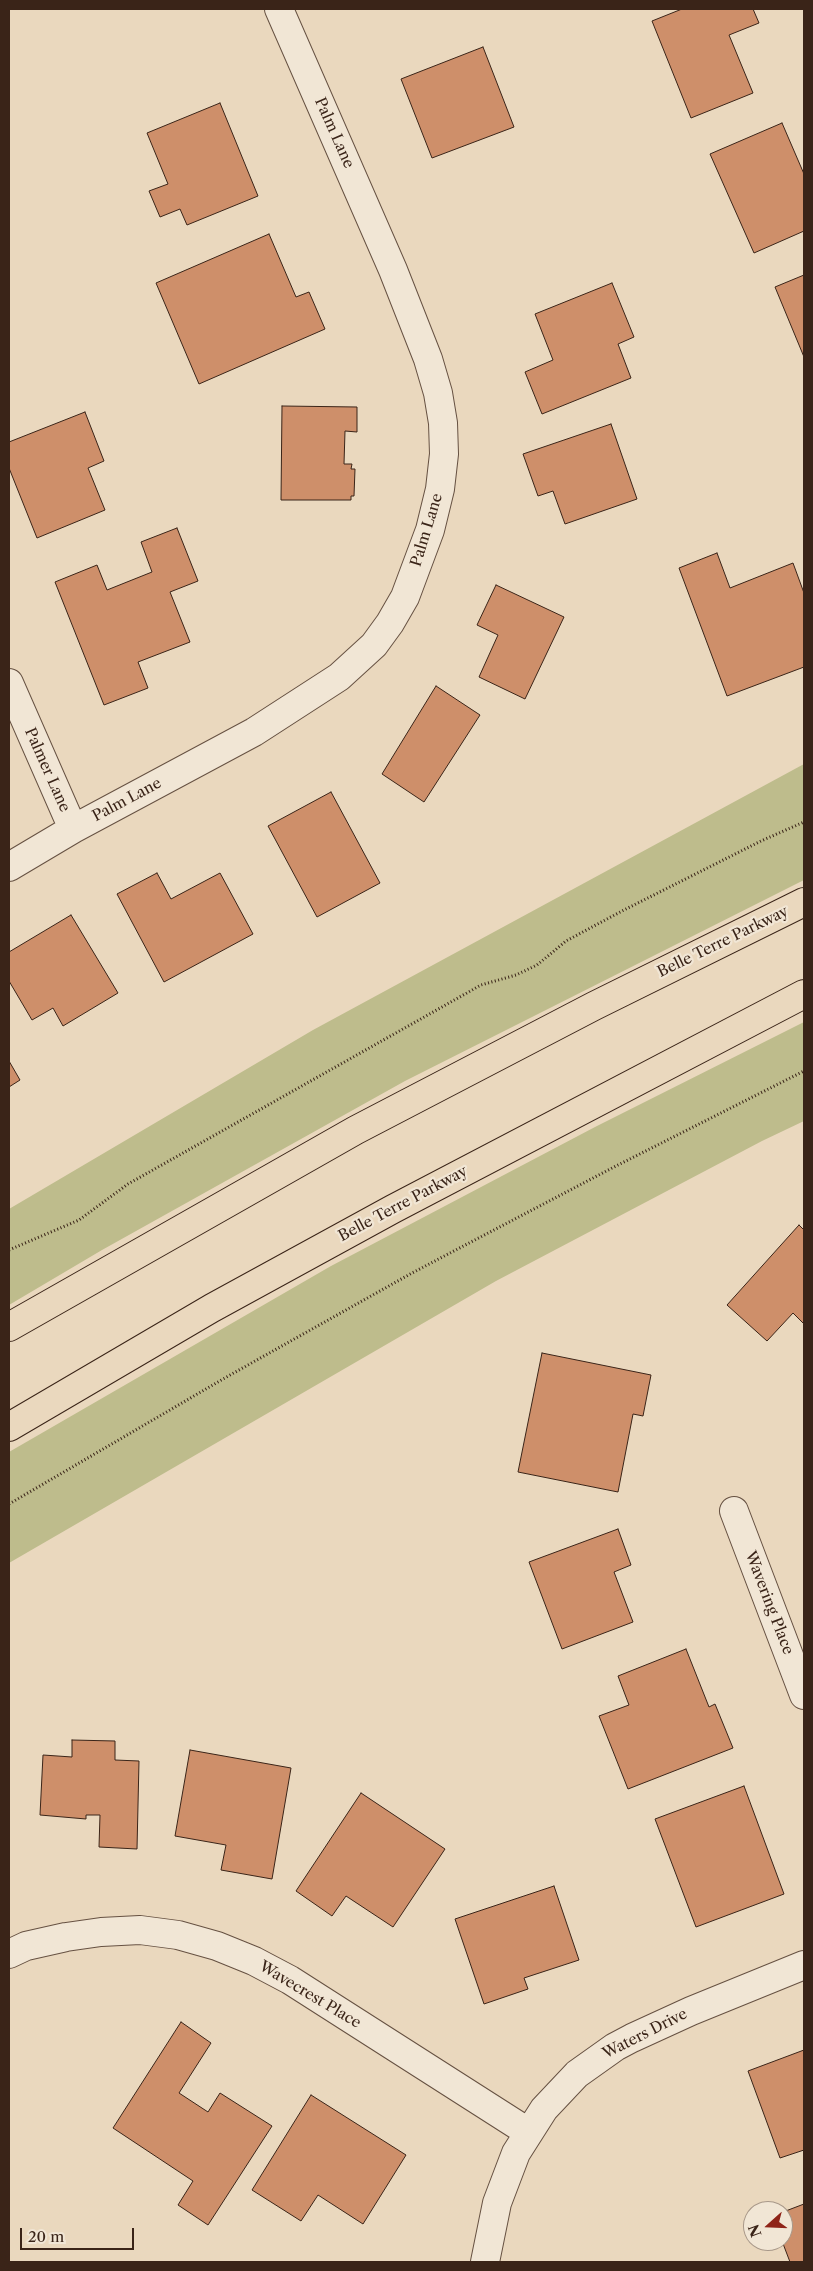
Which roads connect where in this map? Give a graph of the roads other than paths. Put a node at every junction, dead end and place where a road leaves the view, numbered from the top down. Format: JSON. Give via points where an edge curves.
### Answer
{"nodes":[{"id":1,"x":279,"y":9,"type":"edge"},
{"id":2,"x":9,"y":683,"type":"edge"},
{"id":3,"x":73,"y":829,"type":"junction"},
{"id":4,"x":9,"y":867,"type":"edge"},
{"id":5,"x":804,"y":902,"type":"edge"},
{"id":6,"x":804,"y":994,"type":"edge"},
{"id":7,"x":9,"y":1327,"type":"edge"},
{"id":8,"x":9,"y":1427,"type":"edge"},
{"id":9,"x":734,"y":1511,"type":"dead end"},
{"id":10,"x":804,"y":1695,"type":"edge"},
{"id":11,"x":9,"y":1954,"type":"edge"},
{"id":12,"x":804,"y":1965,"type":"edge"},
{"id":13,"x":528,"y":2132,"type":"junction"},
{"id":14,"x":485,"y":2262,"type":"edge"}],
"edges":[{"from":1,"to":3,"type":"street","name":"Palm Lane","via":[[393,270],[430,368],[443,422],[444,454],[430,530],[405,597],[390,623],[374,645],[340,677],[254,732]]},
{"from":2,"to":3,"type":"street","name":"Palmer Lane"},
{"from":3,"to":4,"type":"street","name":"Palm Lane"},
{"from":5,"to":7,"type":"main road","name":"Belle Terre Parkway","via":[[594,1006],[356,1130]]},
{"from":6,"to":8,"type":"main road","name":"Belle Terre Parkway","via":[[393,1208],[212,1308]]},
{"from":9,"to":10,"type":"street","name":"Wavering Place"},
{"from":11,"to":13,"type":"street","name":"Wavecrest Place","via":[[26,1946],[66,1936],[140,1930],[178,1935],[217,1946],[290,1980]]},
{"from":12,"to":13,"type":"street","name":"Waters Drive","via":[[691,2011],[615,2047],[577,2074],[544,2109]]},
{"from":13,"to":14,"type":"street","name":"Waters Drive","via":[[506,2176]]}]}
